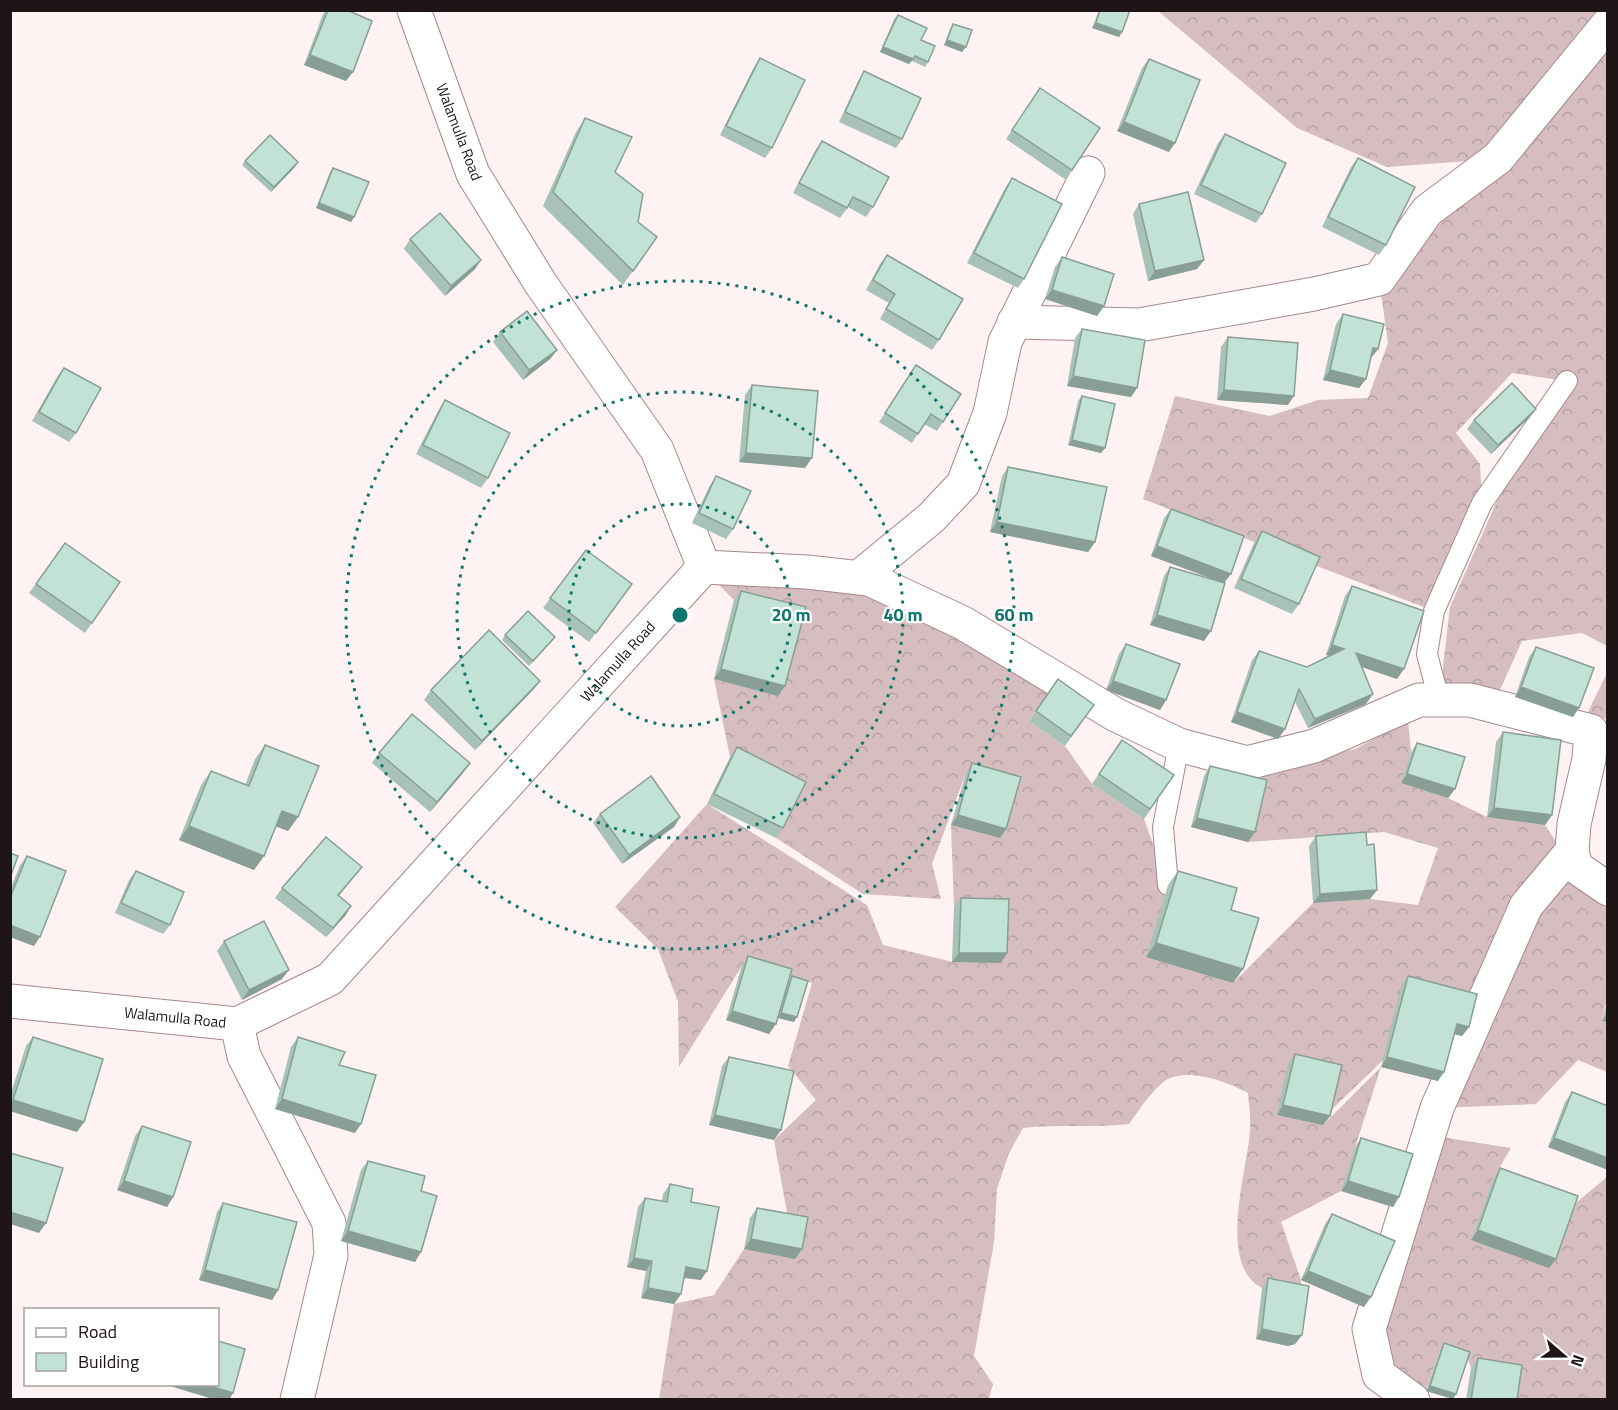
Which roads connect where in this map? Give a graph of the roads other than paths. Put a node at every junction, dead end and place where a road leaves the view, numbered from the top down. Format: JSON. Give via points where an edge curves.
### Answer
{"nodes":[{"id":1,"x":414,"y":10,"type":"edge"},
{"id":2,"x":1608,"y":24,"type":"edge"},
{"id":3,"x":1088,"y":173,"type":"dead end"},
{"id":4,"x":1014,"y":322,"type":"junction"},
{"id":5,"x":1567,"y":381,"type":"dead end"},
{"id":6,"x":704,"y":567,"type":"junction"},
{"id":7,"x":858,"y":578,"type":"junction"},
{"id":8,"x":1439,"y":700,"type":"junction"},
{"id":9,"x":1179,"y":745,"type":"junction"},
{"id":10,"x":1572,"y":851,"type":"junction"},
{"id":11,"x":1168,"y":885,"type":"dead end"},
{"id":12,"x":1608,"y":889,"type":"edge"},
{"id":13,"x":10,"y":1001,"type":"edge"},
{"id":14,"x":237,"y":1024,"type":"junction"},
{"id":15,"x":297,"y":1400,"type":"edge"},
{"id":16,"x":1413,"y":1400,"type":"edge"}],
"edges":[{"from":1,"to":6,"type":"street","name":"Walamulla Road","via":[[473,174],[541,284],[657,450]]},
{"from":2,"to":4,"type":"street","via":[[1498,159],[1427,211],[1379,279],[1139,325]]},
{"from":3,"to":4,"type":"street"},
{"from":4,"to":7,"type":"street","via":[[1005,342],[990,413],[963,484],[931,518]]},
{"from":5,"to":8,"type":"lane","via":[[1482,503],[1434,611],[1427,654]]},
{"from":6,"to":7,"type":"street"},
{"from":6,"to":14,"type":"street","name":"Walamulla Road","via":[[330,979]]},
{"from":7,"to":9,"type":"street","via":[[869,579],[963,623],[1116,715]]},
{"from":8,"to":9,"type":"street","via":[[1419,700],[1314,746],[1247,763]]},
{"from":8,"to":10,"type":"street","via":[[1470,700],[1591,731]]},
{"from":9,"to":11,"type":"lane","via":[[1163,827]]},
{"from":10,"to":12,"type":"street","via":[[1576,867]]},
{"from":10,"to":16,"type":"street","via":[[1526,906],[1437,1108],[1369,1329],[1379,1375]]},
{"from":13,"to":14,"type":"street","name":"Walamulla Road"},
{"from":14,"to":15,"type":"street","via":[[244,1056],[329,1223],[331,1254]]}]}
